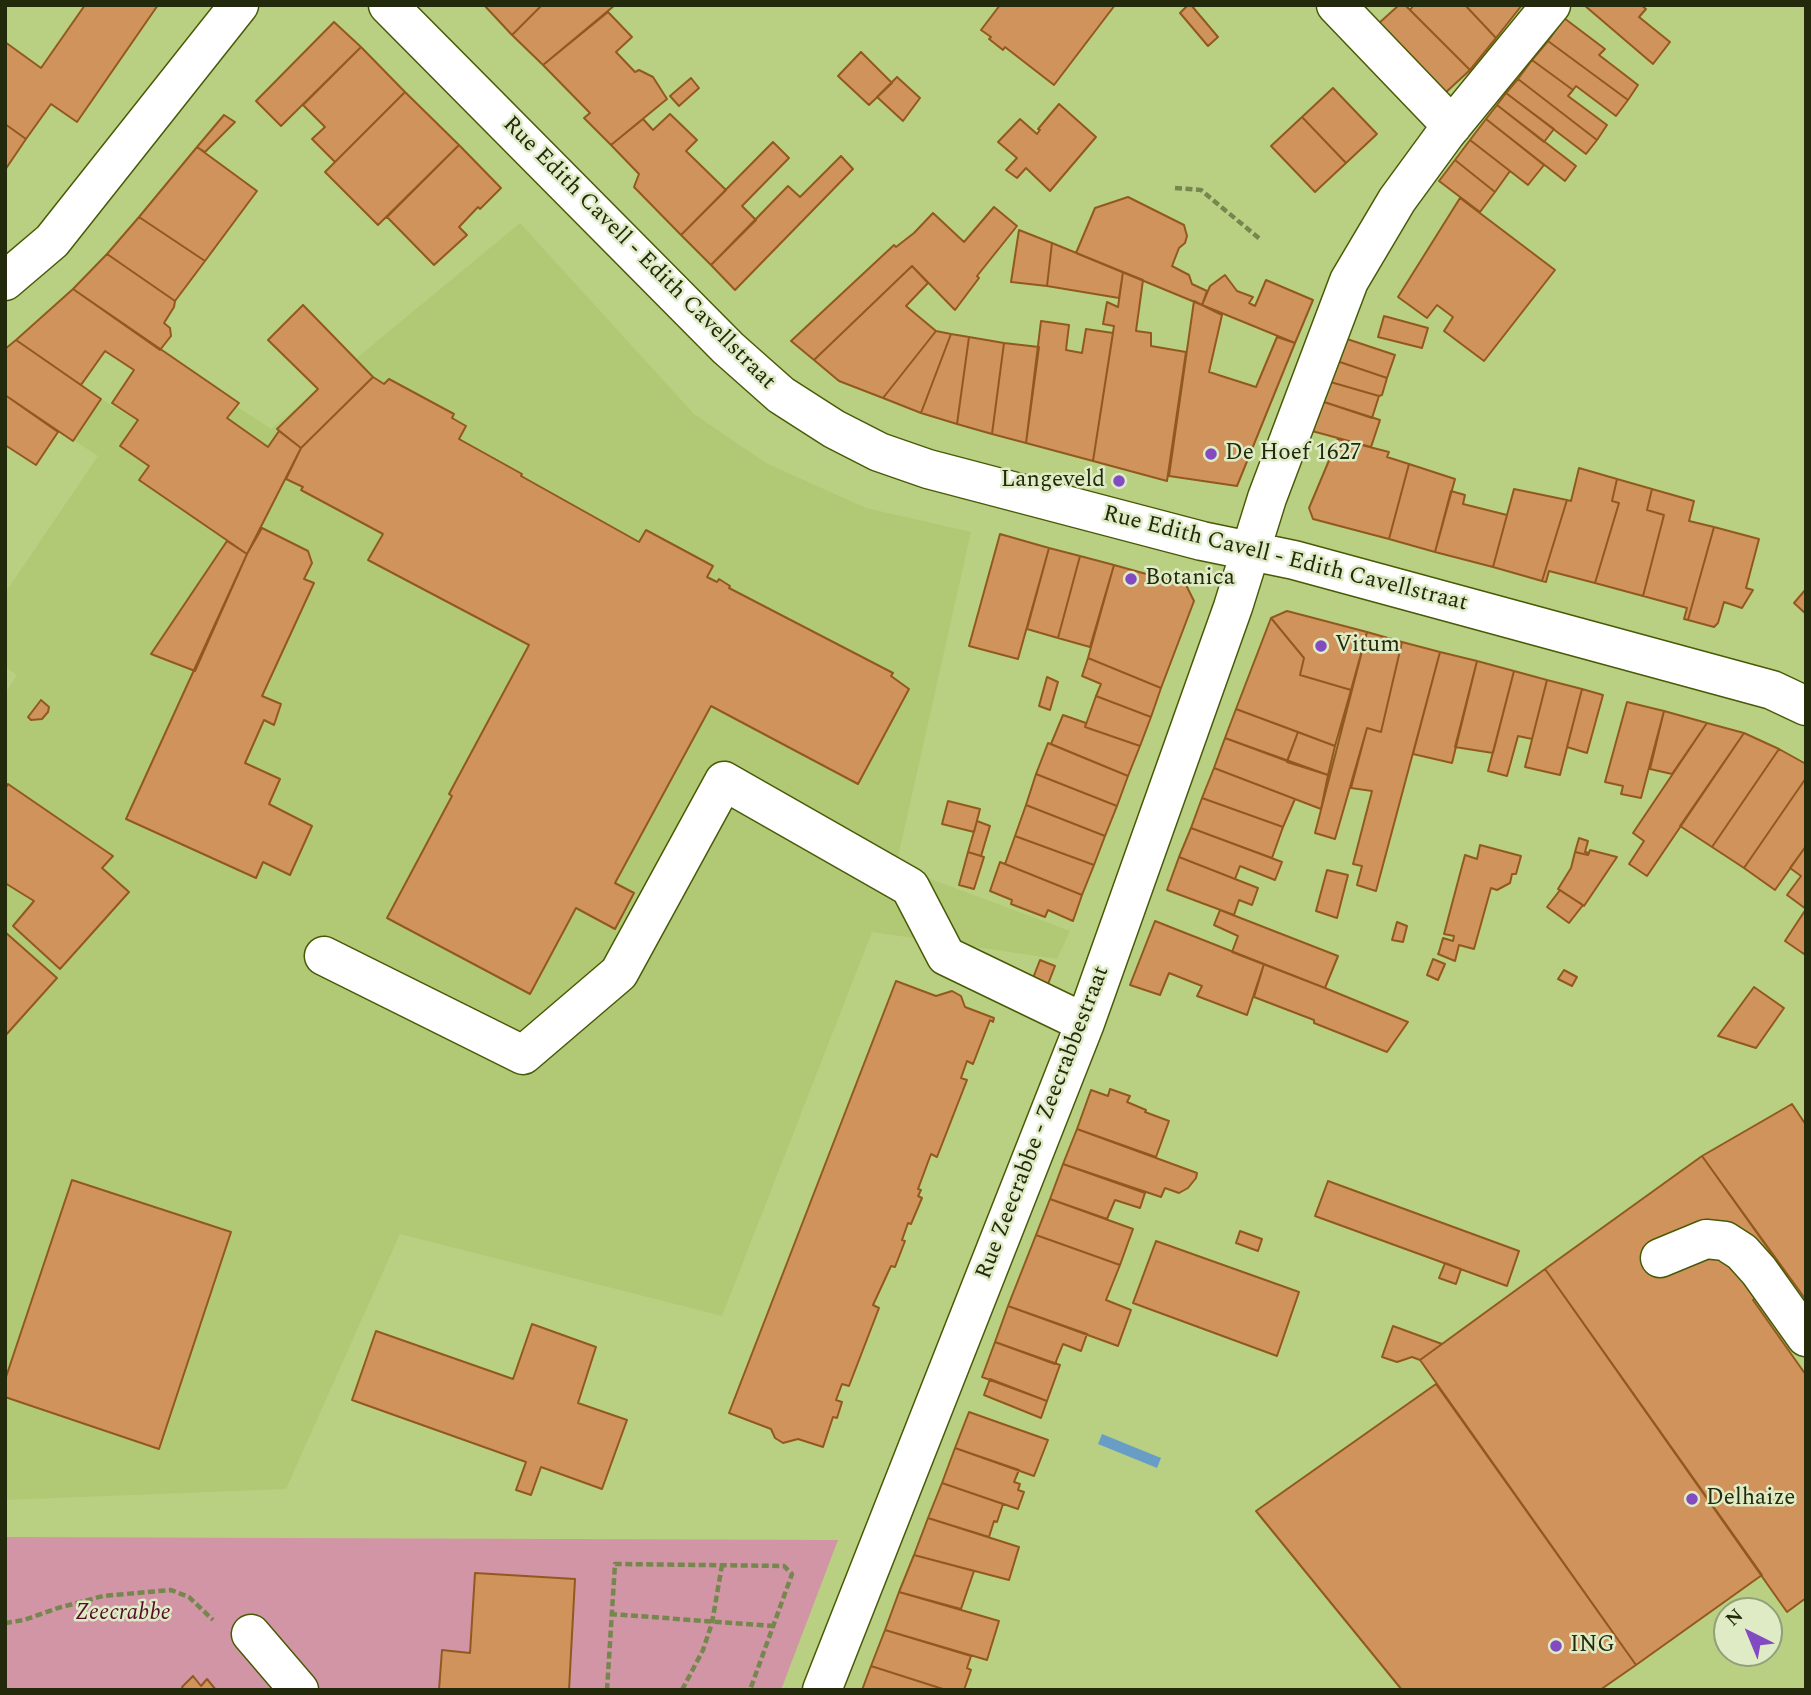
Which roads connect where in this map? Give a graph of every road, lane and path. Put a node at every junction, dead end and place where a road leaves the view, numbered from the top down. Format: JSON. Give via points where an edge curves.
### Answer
{"nodes":[{"id":1,"x":239,"y":5,"type":"edge"},
{"id":2,"x":388,"y":5,"type":"edge"},
{"id":3,"x":1336,"y":5,"type":"edge"},
{"id":4,"x":1551,"y":5,"type":"edge"},
{"id":5,"x":1452,"y":126,"type":"junction"},
{"id":6,"x":1175,"y":188,"type":"dead end"},
{"id":7,"x":1261,"y":240,"type":"dead end"},
{"id":8,"x":5,"y":281,"type":"edge"},
{"id":9,"x":1251,"y":551,"type":"junction"},
{"id":10,"x":1806,"y":706,"type":"edge"},
{"id":11,"x":324,"y":956,"type":"dead end"},
{"id":12,"x":1086,"y":1023,"type":"junction"},
{"id":13,"x":1660,"y":1258,"type":"dead end"},
{"id":14,"x":1806,"y":1337,"type":"edge"},
{"id":15,"x":722,"y":1565,"type":"junction"},
{"id":16,"x":610,"y":1614,"type":"junction"},
{"id":17,"x":5,"y":1623,"type":"edge"},
{"id":18,"x":712,"y":1623,"type":"junction"},
{"id":19,"x":773,"y":1626,"type":"junction"},
{"id":20,"x":251,"y":1634,"type":"joint"},
{"id":21,"x":299,"y":1690,"type":"edge"},
{"id":22,"x":607,"y":1690,"type":"edge"},
{"id":23,"x":682,"y":1690,"type":"edge"},
{"id":24,"x":750,"y":1690,"type":"edge"},
{"id":25,"x":822,"y":1690,"type":"edge"}],
"edges":[{"from":1,"to":8,"type":"street","via":[[52,241]]},
{"from":2,"to":9,"type":"street","name":"Rue Edith Cavell - Edith Cavellstraat","via":[[728,348],[781,395],[834,429],[879,452],[928,469]]},
{"from":3,"to":5,"type":"street"},
{"from":4,"to":5,"type":"street","name":"Rue Zeecrabbe - Zeecrabbestraat"},
{"from":5,"to":9,"type":"street","name":"Rue Zeecrabbe - Zeecrabbestraat","via":[[1397,200],[1349,281]]},
{"from":6,"to":7,"type":"path","via":[[1201,190]]},
{"from":9,"to":10,"type":"street","name":"Rue Edith Cavell - Edith Cavellstraat","via":[[1772,690]]},
{"from":9,"to":12,"type":"street","name":"Rue Zeecrabbe - Zeecrabbestraat"},
{"from":11,"to":12,"type":"street","via":[[523,1055],[618,974],[724,781],[910,887],[946,956]]},
{"from":12,"to":25,"type":"street","name":"Rue Zeecrabbe - Zeecrabbestraat"},
{"from":13,"to":14,"type":"street","via":[[1706,1239],[1725,1241],[1759,1271]]},
{"from":15,"to":16,"type":"path","via":[[615,1564]]},
{"from":15,"to":18,"type":"path"},
{"from":15,"to":19,"type":"path","via":[[784,1566],[792,1574]]},
{"from":16,"to":18,"type":"path"},
{"from":16,"to":22,"type":"path"},
{"from":17,"to":20,"type":"path","via":[[103,1596],[171,1590],[189,1597],[228,1636]]},
{"from":18,"to":19,"type":"path"},
{"from":18,"to":23,"type":"path"},
{"from":19,"to":24,"type":"path"},
{"from":20,"to":21,"type":"street"}]}
